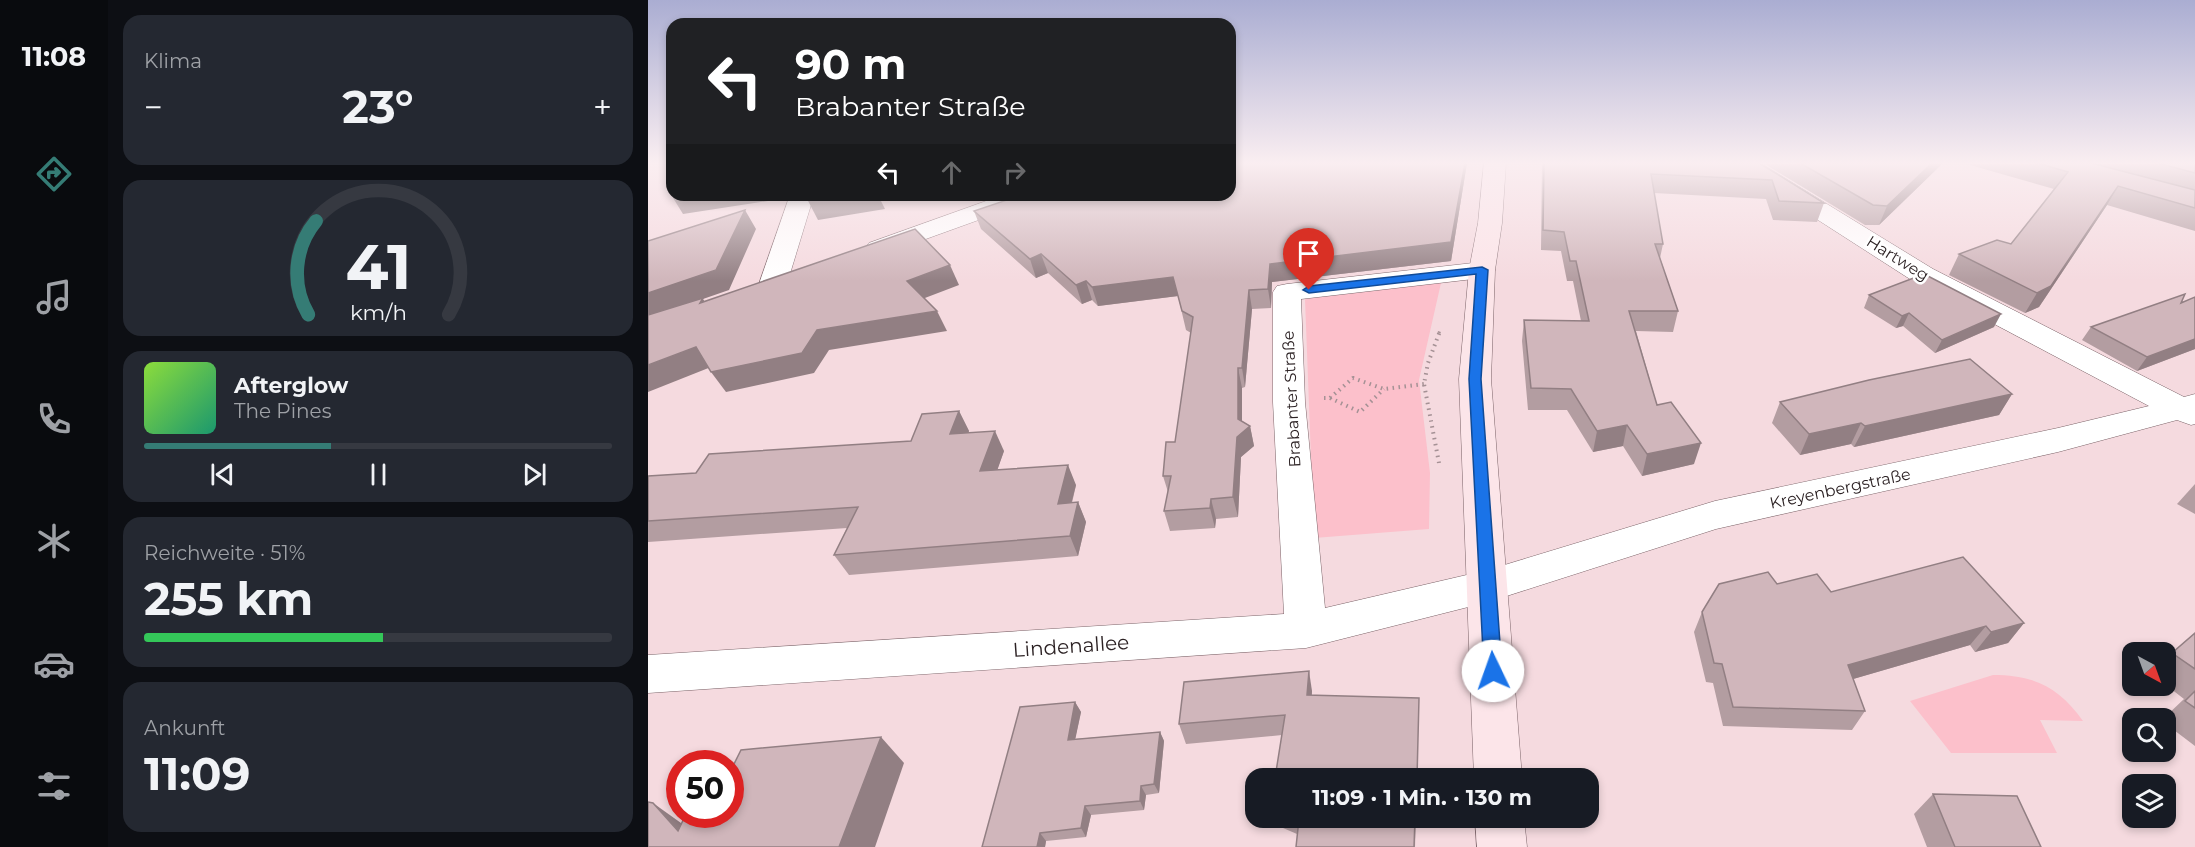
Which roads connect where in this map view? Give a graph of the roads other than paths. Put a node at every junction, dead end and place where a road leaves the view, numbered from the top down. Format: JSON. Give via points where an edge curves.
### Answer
{"nodes":[{"id":1,"x":799,"y":203,"type":"edge"},
{"id":2,"x":1005,"y":203,"type":"edge"},
{"id":3,"x":1492,"y":203,"type":"edge"},
{"id":4,"x":1808,"y":203,"type":"edge"},
{"id":5,"x":860,"y":255,"type":"edge"},
{"id":6,"x":1482,"y":270,"type":"junction"},
{"id":7,"x":805,"y":275,"type":"edge"},
{"id":8,"x":2191,"y":411,"type":"edge"},
{"id":9,"x":1488,"y":586,"type":"junction"},
{"id":10,"x":1306,"y":630,"type":"junction"},
{"id":11,"x":648,"y":674,"type":"edge"},
{"id":12,"x":1497,"y":768,"type":"edge"},
{"id":13,"x":1501,"y":828,"type":"edge"},
{"id":14,"x":1502,"y":847,"type":"edge"}],
"edges":[{"from":1,"to":7,"type":"street","via":[[761,290]]},
{"from":2,"to":5,"type":"street"},
{"from":3,"to":6,"type":"main road"},
{"from":4,"to":8,"type":"street","name":"Hartweg","via":[[1923,275]]},
{"from":6,"to":9,"type":"main road","via":[[1475,379]]},
{"from":6,"to":10,"type":"street","name":"Brabanter Straße","via":[[1287,292],[1290,402]]},
{"from":8,"to":9,"type":"street","name":"Kreyenbergstraße","via":[[1714,515]]},
{"from":9,"to":10,"type":"street","name":"Lindenallee"},
{"from":9,"to":12,"type":"main road"},
{"from":10,"to":11,"type":"street","name":"Lindenallee"},
{"from":13,"to":14,"type":"main road"}]}
